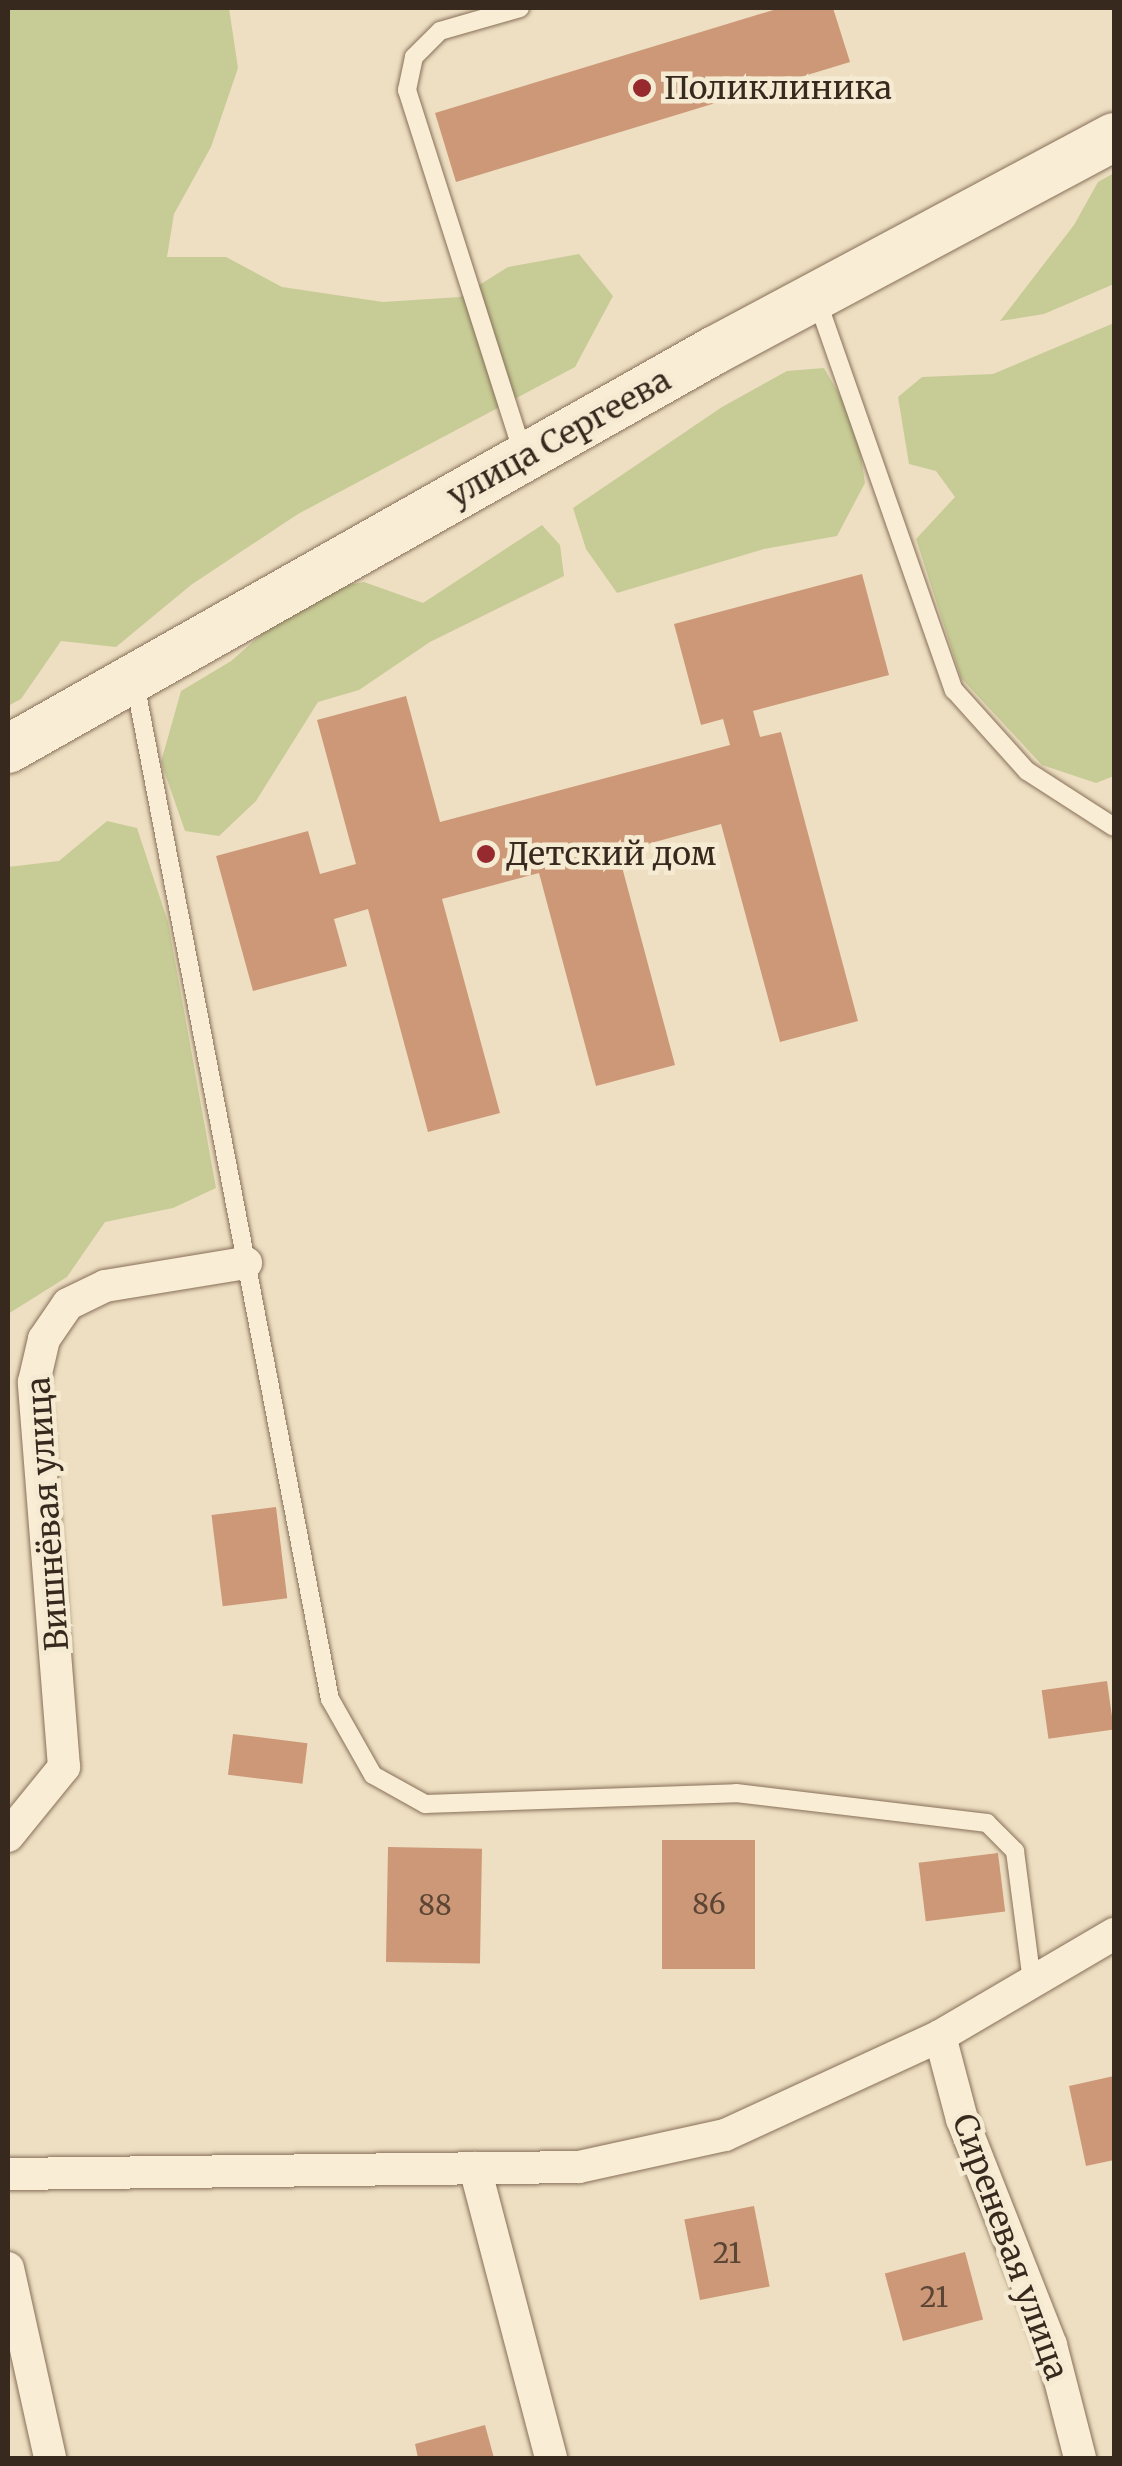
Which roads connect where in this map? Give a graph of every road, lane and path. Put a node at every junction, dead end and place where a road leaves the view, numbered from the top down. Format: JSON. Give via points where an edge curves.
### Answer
{"nodes":[{"id":1,"x":520,"y":8,"type":"edge"},
{"id":2,"x":1114,"y":137,"type":"edge"},
{"id":3,"x":816,"y":296,"type":"junction"},
{"id":4,"x":524,"y":458,"type":"junction"},
{"id":5,"x":134,"y":678,"type":"junction"},
{"id":6,"x":8,"y":749,"type":"edge"},
{"id":7,"x":1114,"y":826,"type":"edge"},
{"id":8,"x":246,"y":1262,"type":"junction"},
{"id":9,"x":8,"y":1836,"type":"edge"},
{"id":10,"x":1114,"y":1934,"type":"edge"},
{"id":11,"x":1032,"y":1982,"type":"junction"},
{"id":12,"x":940,"y":2036,"type":"junction"},
{"id":13,"x":474,"y":2168,"type":"junction"},
{"id":14,"x":8,"y":2174,"type":"edge"},
{"id":15,"x":8,"y":2268,"type":"edge"},
{"id":16,"x":50,"y":2458,"type":"edge"},
{"id":17,"x":551,"y":2458,"type":"edge"},
{"id":18,"x":1080,"y":2458,"type":"edge"}],
"edges":[{"from":1,"to":4,"type":"lane","via":[[440,31],[414,58],[407,90]]},
{"from":2,"to":3,"type":"main road","name":"улица Сергеева"},
{"from":3,"to":4,"type":"main road","name":"улица Сергеева"},
{"from":3,"to":7,"type":"lane","via":[[954,690],[1027,772]]},
{"from":4,"to":5,"type":"main road","name":"улица Сергеева"},
{"from":5,"to":6,"type":"main road","name":"улица Сергеева"},
{"from":5,"to":8,"type":"lane"},
{"from":8,"to":9,"type":"street","name":"Вишнёвая улица","via":[[105,1286],[68,1304],[44,1339],[34,1382],[64,1767]]},
{"from":8,"to":11,"type":"lane","via":[[330,1699],[372,1775],[426,1804],[736,1793],[987,1823],[1016,1851]]},
{"from":10,"to":11,"type":"street"},
{"from":11,"to":12,"type":"street"},
{"from":12,"to":13,"type":"street","via":[[726,2135],[579,2166]]},
{"from":12,"to":18,"type":"street","name":"Сиреневая улица","via":[[962,2119],[1051,2345]]},
{"from":13,"to":14,"type":"street"},
{"from":13,"to":17,"type":"street"},
{"from":15,"to":16,"type":"street"}]}
